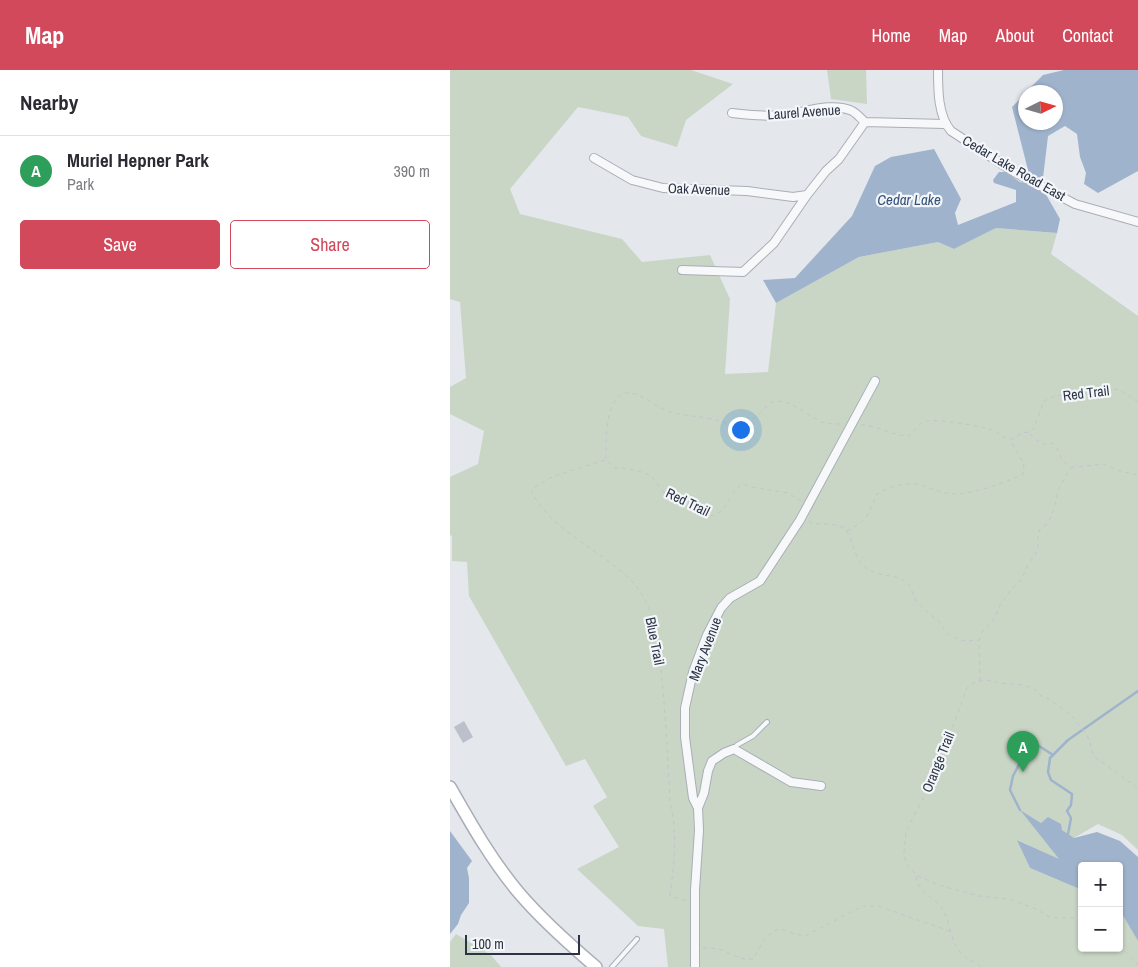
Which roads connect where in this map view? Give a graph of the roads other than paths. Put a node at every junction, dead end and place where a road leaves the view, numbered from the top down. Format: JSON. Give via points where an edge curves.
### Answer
{"nodes":[{"id":1,"x":938,"y":70,"type":"edge"},
{"id":2,"x":732,"y":112,"type":"dead end"},
{"id":3,"x":868,"y":122,"type":"junction"},
{"id":4,"x":945,"y":124,"type":"junction"},
{"id":5,"x":594,"y":158,"type":"dead end"},
{"id":6,"x":807,"y":195,"type":"junction"},
{"id":7,"x":1138,"y":222,"type":"edge"},
{"id":8,"x":682,"y":270,"type":"dead end"},
{"id":9,"x":875,"y":381,"type":"dead end"},
{"id":10,"x":767,"y":722,"type":"dead end"},
{"id":11,"x":734,"y":749,"type":"junction"},
{"id":12,"x":821,"y":786,"type":"dead end"},
{"id":13,"x":450,"y":787,"type":"edge"},
{"id":14,"x":698,"y":808,"type":"junction"},
{"id":15,"x":637,"y":939,"type":"dead end"},
{"id":16,"x":596,"y":967,"type":"edge"},
{"id":17,"x":612,"y":967,"type":"edge"},
{"id":18,"x":695,"y":967,"type":"edge"}],
"edges":[{"from":1,"to":4,"type":"street","via":[[938,92]]},
{"from":2,"to":3,"type":"street","name":"Laurel Avenue","via":[[771,116],[838,108],[848,109]]},
{"from":3,"to":4,"type":"street"},
{"from":3,"to":6,"type":"street"},
{"from":4,"to":7,"type":"street","name":"Cedar Lake Road East","via":[[951,132],[1024,178],[1075,204]]},
{"from":5,"to":6,"type":"street","name":"Oak Avenue","via":[[632,180],[663,188],[751,191],[793,197]]},
{"from":6,"to":8,"type":"street","via":[[774,243],[743,272]]},
{"from":9,"to":14,"type":"street","name":"Mary Avenue","via":[[804,513],[760,581],[730,598],[707,635],[693,672],[685,708],[685,737],[693,798]]},
{"from":10,"to":11,"type":"lane","via":[[754,736]]},
{"from":11,"to":12,"type":"street","via":[[790,782]]},
{"from":11,"to":14,"type":"street","via":[[716,758],[709,766]]},
{"from":13,"to":16,"type":"street","via":[[483,843],[518,892]]},
{"from":14,"to":18,"type":"street","name":"Mary Avenue"},
{"from":15,"to":17,"type":"lane"}]}
